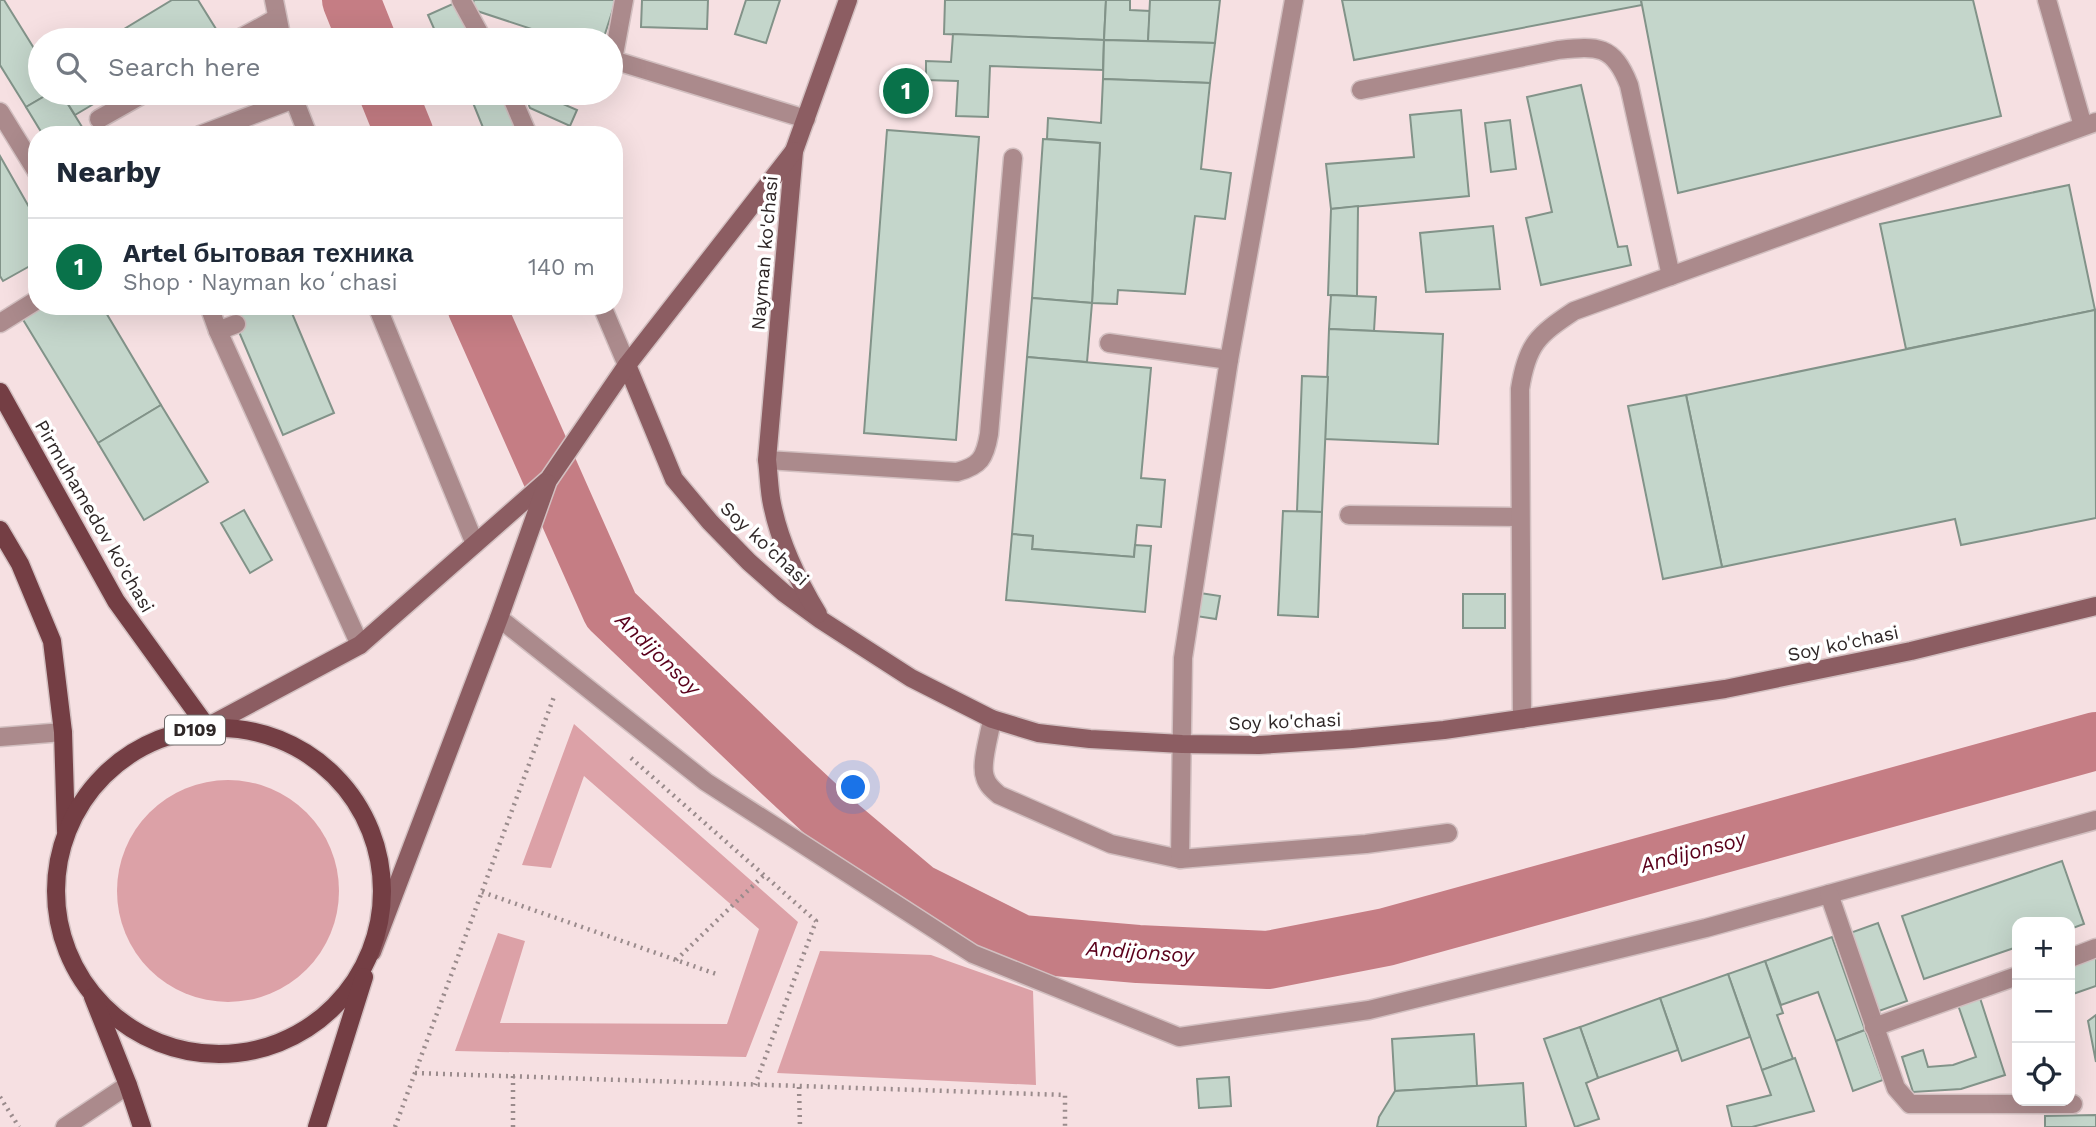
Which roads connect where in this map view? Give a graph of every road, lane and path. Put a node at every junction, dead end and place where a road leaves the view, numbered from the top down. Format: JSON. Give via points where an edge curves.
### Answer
{"nodes":[{"id":1,"x":461,"y":0,"type":"edge"},
{"id":2,"x":624,"y":0,"type":"edge"},
{"id":3,"x":848,"y":0,"type":"edge"},
{"id":4,"x":1294,"y":0,"type":"edge"},
{"id":5,"x":2047,"y":0,"type":"edge"},
{"id":6,"x":275,"y":9,"type":"edge"},
{"id":7,"x":252,"y":28,"type":"edge"},
{"id":8,"x":279,"y":28,"type":"edge"},
{"id":9,"x":476,"y":28,"type":"edge"},
{"id":10,"x":619,"y":28,"type":"edge"},
{"id":11,"x":623,"y":63,"type":"edge"},
{"id":12,"x":1361,"y":90,"type":"dead end"},
{"id":13,"x":124,"y":105,"type":"edge"},
{"id":14,"x":272,"y":105,"type":"edge"},
{"id":15,"x":296,"y":105,"type":"edge"},
{"id":16,"x":515,"y":105,"type":"edge"},
{"id":17,"x":0,"y":112,"type":"edge"},
{"id":18,"x":99,"y":119,"type":"dead end"},
{"id":19,"x":806,"y":119,"type":"junction"},
{"id":20,"x":2090,"y":124,"type":"edge"},
{"id":21,"x":221,"y":126,"type":"edge"},
{"id":22,"x":305,"y":126,"type":"edge"},
{"id":23,"x":524,"y":126,"type":"edge"},
{"id":24,"x":794,"y":151,"type":"junction"},
{"id":25,"x":28,"y":157,"type":"edge"},
{"id":26,"x":1013,"y":158,"type":"dead end"},
{"id":27,"x":1671,"y":276,"type":"junction"},
{"id":28,"x":28,"y":306,"type":"edge"},
{"id":29,"x":212,"y":315,"type":"edge"},
{"id":30,"x":381,"y":315,"type":"edge"},
{"id":31,"x":606,"y":315,"type":"edge"},
{"id":32,"x":0,"y":323,"type":"edge"},
{"id":33,"x":236,"y":324,"type":"dead end"},
{"id":34,"x":218,"y":331,"type":"junction"},
{"id":35,"x":1109,"y":343,"type":"dead end"},
{"id":36,"x":1229,"y":359,"type":"junction"},
{"id":37,"x":627,"y":365,"type":"junction"},
{"id":38,"x":0,"y":392,"type":"edge"},
{"id":39,"x":767,"y":460,"type":"junction"},
{"id":40,"x":549,"y":479,"type":"junction"},
{"id":41,"x":1349,"y":515,"type":"dead end"},
{"id":42,"x":1520,"y":517,"type":"junction"},
{"id":43,"x":0,"y":530,"type":"edge"},
{"id":44,"x":475,"y":544,"type":"junction"},
{"id":45,"x":2096,"y":606,"type":"edge"},
{"id":46,"x":499,"y":618,"type":"junction"},
{"id":47,"x":821,"y":620,"type":"junction"},
{"id":48,"x":360,"y":645,"type":"junction"},
{"id":49,"x":566,"y":701,"type":"dead end"},
{"id":50,"x":992,"y":719,"type":"junction"},
{"id":51,"x":1522,"y":719,"type":"junction"},
{"id":52,"x":207,"y":727,"type":"junction"},
{"id":53,"x":63,"y":732,"type":"junction"},
{"id":54,"x":0,"y":737,"type":"edge"},
{"id":55,"x":1182,"y":744,"type":"junction"},
{"id":56,"x":628,"y":756,"type":"dead end"},
{"id":57,"x":2096,"y":820,"type":"edge"},
{"id":58,"x":66,"y":831,"type":"junction"},
{"id":59,"x":1448,"y":833,"type":"dead end"},
{"id":60,"x":1180,"y":859,"type":"junction"},
{"id":61,"x":764,"y":875,"type":"junction"},
{"id":62,"x":482,"y":892,"type":"junction"},
{"id":63,"x":1829,"y":894,"type":"junction"},
{"id":64,"x":2096,"y":948,"type":"edge"},
{"id":65,"x":372,"y":952,"type":"junction"},
{"id":66,"x":2075,"y":956,"type":"edge"},
{"id":67,"x":676,"y":960,"type":"junction"},
{"id":68,"x":719,"y":975,"type":"dead end"},
{"id":69,"x":2012,"y":978,"type":"edge"},
{"id":70,"x":92,"y":994,"type":"junction"},
{"id":71,"x":1874,"y":1027,"type":"junction"},
{"id":72,"x":415,"y":1073,"type":"junction"},
{"id":73,"x":513,"y":1076,"type":"junction"},
{"id":74,"x":128,"y":1085,"type":"junction"},
{"id":75,"x":755,"y":1085,"type":"junction"},
{"id":76,"x":799,"y":1087,"type":"junction"},
{"id":77,"x":0,"y":1097,"type":"edge"},
{"id":78,"x":2012,"y":1104,"type":"edge"},
{"id":79,"x":19,"y":1127,"type":"edge"},
{"id":80,"x":65,"y":1127,"type":"edge"},
{"id":81,"x":142,"y":1127,"type":"edge"},
{"id":82,"x":317,"y":1127,"type":"edge"},
{"id":83,"x":395,"y":1127,"type":"edge"},
{"id":84,"x":513,"y":1127,"type":"edge"},
{"id":85,"x":800,"y":1127,"type":"edge"},
{"id":86,"x":1065,"y":1127,"type":"edge"}],
"edges":[{"from":1,"to":9,"type":"street"},
{"from":2,"to":10,"type":"street"},
{"from":3,"to":19,"type":"main road"},
{"from":4,"to":36,"type":"street"},
{"from":5,"to":20,"type":"street"},
{"from":6,"to":7,"type":"street"},
{"from":6,"to":8,"type":"street"},
{"from":11,"to":19,"type":"street"},
{"from":12,"to":27,"type":"street","via":[[1558,50],[1589,47],[1609,53],[1629,85]]},
{"from":13,"to":18,"type":"street"},
{"from":14,"to":21,"type":"street"},
{"from":15,"to":22,"type":"street"},
{"from":16,"to":23,"type":"street"},
{"from":17,"to":25,"type":"street"},
{"from":19,"to":24,"type":"main road"},
{"from":20,"to":27,"type":"street"},
{"from":24,"to":37,"type":"main road","name":"Nayman ko'chasi"},
{"from":24,"to":39,"type":"main road","name":"Nayman ko'chasi"},
{"from":26,"to":39,"type":"street","via":[[989,435],[979,462],[957,472]]},
{"from":27,"to":42,"type":"street","via":[[1574,311],[1532,345],[1520,389]]},
{"from":28,"to":32,"type":"street"},
{"from":29,"to":34,"type":"street"},
{"from":30,"to":44,"type":"street"},
{"from":31,"to":37,"type":"street"},
{"from":33,"to":34,"type":"street"},
{"from":34,"to":48,"type":"street"},
{"from":35,"to":36,"type":"street"},
{"from":36,"to":55,"type":"street","via":[[1183,658]]},
{"from":37,"to":40,"type":"main road","name":"Nayman ko'chasi"},
{"from":37,"to":47,"type":"main road","name":"Soy ko'chasi","via":[[674,479],[749,562]]},
{"from":38,"to":52,"type":"main road","name":"Pirmuhamedov ko'chasi","number":"D109","via":[[116,601]]},
{"from":39,"to":47,"type":"main road","name":"Nayman ko'chasi","via":[[782,542]]},
{"from":40,"to":44,"type":"main road"},
{"from":40,"to":46,"type":"main road"},
{"from":41,"to":42,"type":"street"},
{"from":42,"to":51,"type":"street"},
{"from":43,"to":53,"type":"main road","number":"D109","via":[[20,564],[52,640]]},
{"from":44,"to":48,"type":"main road"},
{"from":45,"to":51,"type":"main road","name":"Soy ko'chasi","via":[[1725,689]]},
{"from":46,"to":63,"type":"street","via":[[706,782],[973,954],[1179,1037],[1369,1010]]},
{"from":46,"to":65,"type":"main road"},
{"from":47,"to":50,"type":"main road","name":"Soy ko'chasi","via":[[911,678]]},
{"from":48,"to":52,"type":"main road"},
{"from":49,"to":62,"type":"path","via":[[556,692]]},
{"from":50,"to":55,"type":"main road","name":"Soy ko'chasi","via":[[1038,733]]},
{"from":50,"to":60,"type":"street","via":[[984,769],[985,779],[999,795],[1111,844]]},
{"from":51,"to":55,"type":"main road","name":"Soy ko'chasi","via":[[1352,739]]},
{"from":52,"to":58,"type":"main road","number":"D109","via":[[162,737],[121,759],[88,792]]},
{"from":52,"to":65,"type":"main road","number":"D109","via":[[262,732],[313,755],[352,794],[379,856],[384,898]]},
{"from":53,"to":54,"type":"street"},
{"from":53,"to":58,"type":"main road","number":"D109"},
{"from":55,"to":60,"type":"street"},
{"from":56,"to":61,"type":"path"},
{"from":57,"to":63,"type":"street"},
{"from":58,"to":70,"type":"main road","number":"D109","via":[[56,873],[57,916],[69,957]]},
{"from":59,"to":60,"type":"street"},
{"from":61,"to":67,"type":"path"},
{"from":61,"to":75,"type":"path","via":[[816,921]]},
{"from":62,"to":67,"type":"path"},
{"from":62,"to":72,"type":"path"},
{"from":63,"to":71,"type":"street"},
{"from":64,"to":66,"type":"street"},
{"from":65,"to":70,"type":"main road","number":"D109","via":[[342,1000],[298,1035],[244,1053],[187,1052],[134,1031]]},
{"from":65,"to":82,"type":"main road","number":"D109"},
{"from":67,"to":68,"type":"path"},
{"from":69,"to":71,"type":"street"},
{"from":70,"to":74,"type":"main road","number":"D109"},
{"from":71,"to":78,"type":"street","via":[[1896,1088],[1910,1104]]},
{"from":72,"to":73,"type":"path"},
{"from":72,"to":83,"type":"path"},
{"from":73,"to":75,"type":"path"},
{"from":73,"to":84,"type":"path"},
{"from":74,"to":80,"type":"street"},
{"from":74,"to":81,"type":"main road","number":"D109"},
{"from":75,"to":76,"type":"path"},
{"from":76,"to":85,"type":"path"},
{"from":76,"to":86,"type":"path","via":[[1065,1095]]},
{"from":77,"to":79,"type":"path"}]}
